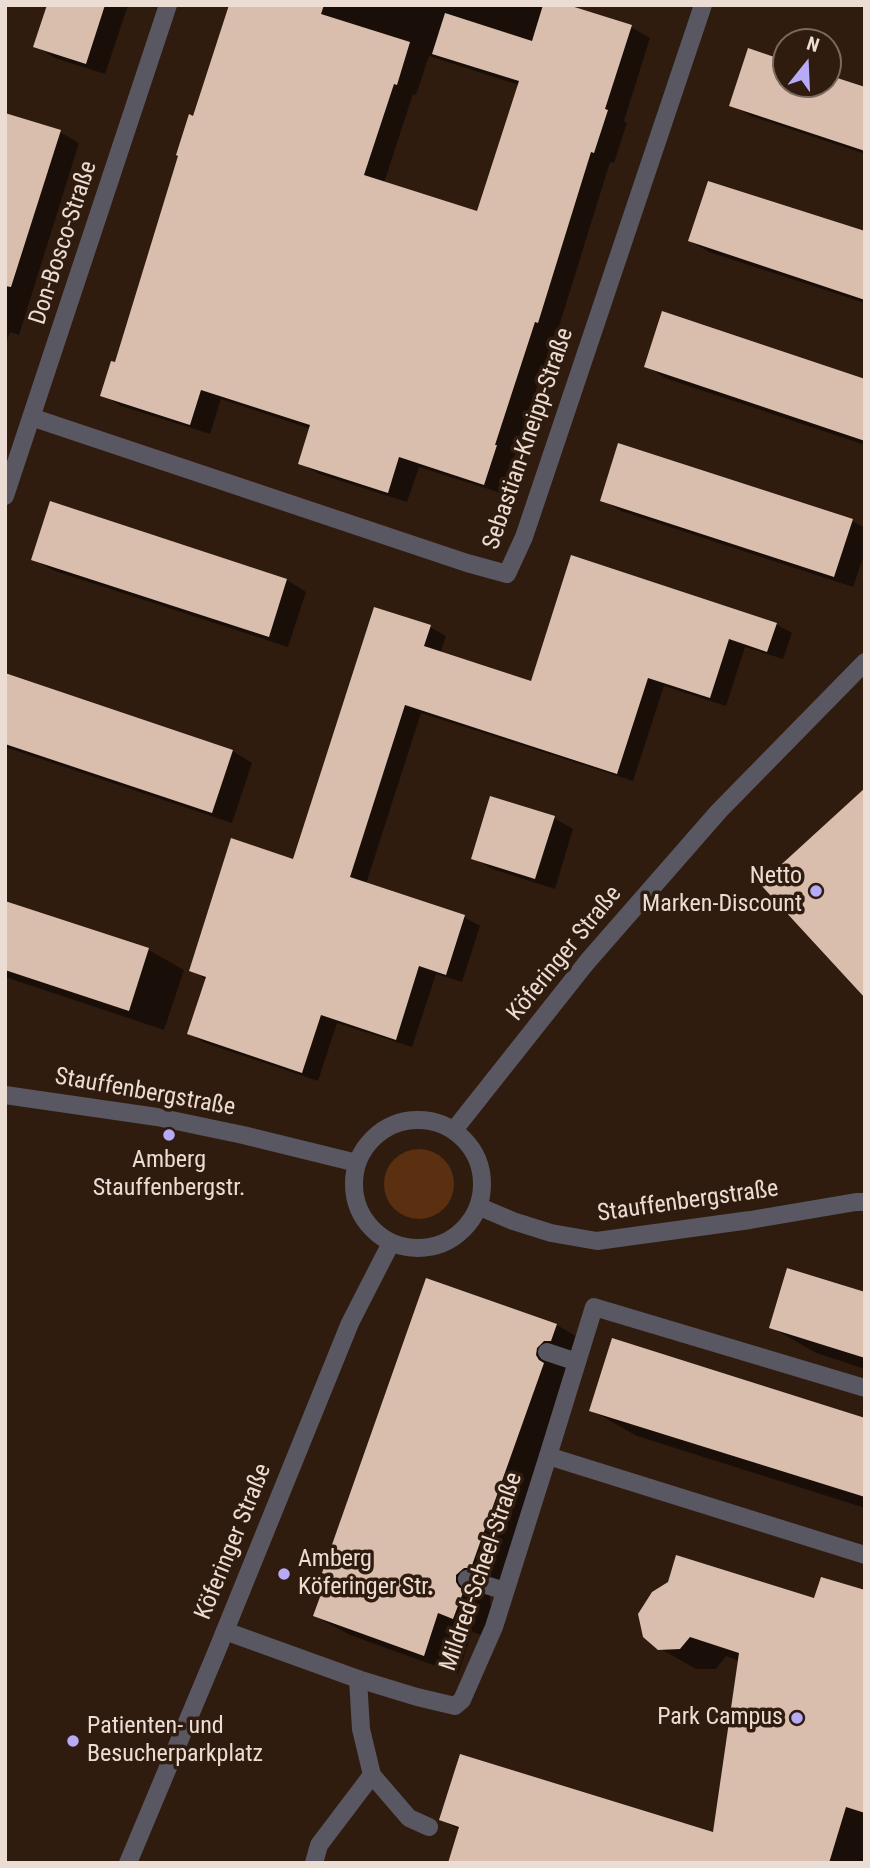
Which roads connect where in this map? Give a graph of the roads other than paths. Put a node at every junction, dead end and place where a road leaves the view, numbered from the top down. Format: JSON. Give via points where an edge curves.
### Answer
{"nodes":[{"id":1,"x":168,"y":5,"type":"edge"},
{"id":2,"x":703,"y":5,"type":"edge"},
{"id":3,"x":32,"y":417,"type":"junction"},
{"id":4,"x":5,"y":496,"type":"edge"},
{"id":5,"x":865,"y":662,"type":"edge"},
{"id":6,"x":5,"y":1095,"type":"edge"},
{"id":7,"x":454,"y":1130,"type":"junction"},
{"id":8,"x":357,"y":1163,"type":"junction"},
{"id":9,"x":865,"y":1202,"type":"edge"},
{"id":10,"x":480,"y":1206,"type":"junction"},
{"id":11,"x":391,"y":1243,"type":"junction"},
{"id":12,"x":547,"y":1352,"type":"dead end"},
{"id":13,"x":577,"y":1362,"type":"junction"},
{"id":14,"x":865,"y":1388,"type":"edge"},
{"id":15,"x":548,"y":1456,"type":"junction"},
{"id":16,"x":865,"y":1555,"type":"edge"},
{"id":17,"x":467,"y":1579,"type":"dead end"},
{"id":18,"x":505,"y":1591,"type":"junction"},
{"id":19,"x":225,"y":1631,"type":"junction"},
{"id":20,"x":358,"y":1679,"type":"junction"},
{"id":21,"x":372,"y":1775,"type":"junction"},
{"id":22,"x":429,"y":1827,"type":"dead end"},
{"id":23,"x":128,"y":1863,"type":"edge"},
{"id":24,"x":314,"y":1863,"type":"edge"}],
"edges":[{"from":1,"to":3,"type":"street","name":"Don-Bosco-Straße"},
{"from":2,"to":3,"type":"street","name":"Sebastian-Kneipp-Straße","via":[[524,537],[507,574]]},
{"from":3,"to":4,"type":"street","name":"Don-Bosco-Straße"},
{"from":5,"to":7,"type":"street","name":"Köferinger Straße","via":[[719,811],[587,962]]},
{"from":6,"to":8,"type":"street","name":"Stauffenbergstraße","via":[[158,1117]]},
{"from":7,"to":8,"type":"street","via":[[417,1119],[398,1123],[366,1145]]},
{"from":7,"to":10,"type":"street","via":[[470,1145],[480,1164]]},
{"from":8,"to":11,"type":"street","via":[[354,1182],[363,1218]]},
{"from":9,"to":10,"type":"street","name":"Stauffenbergstraße","via":[[597,1241],[551,1233]]},
{"from":10,"to":11,"type":"street","via":[[469,1225],[453,1239],[433,1247]]},
{"from":11,"to":19,"type":"street","name":"Köferinger Straße","via":[[350,1323]]},
{"from":12,"to":13,"type":"street"},
{"from":13,"to":14,"type":"street","via":[[594,1307]]},
{"from":13,"to":15,"type":"street"},
{"from":15,"to":16,"type":"street","name":"Mildred-Scheel-Straße"},
{"from":15,"to":18,"type":"street","name":"Mildred-Scheel-Straße"},
{"from":17,"to":18,"type":"street"},
{"from":18,"to":20,"type":"street","name":"Mildred-Scheel-Straße","via":[[494,1627],[455,1706]]},
{"from":19,"to":20,"type":"street","name":"Mildred-Scheel-Straße"},
{"from":19,"to":23,"type":"street","name":"Köferinger Straße"},
{"from":20,"to":21,"type":"street","via":[[361,1729]]},
{"from":21,"to":22,"type":"street","via":[[409,1818]]},
{"from":21,"to":24,"type":"street","via":[[319,1845]]}]}
